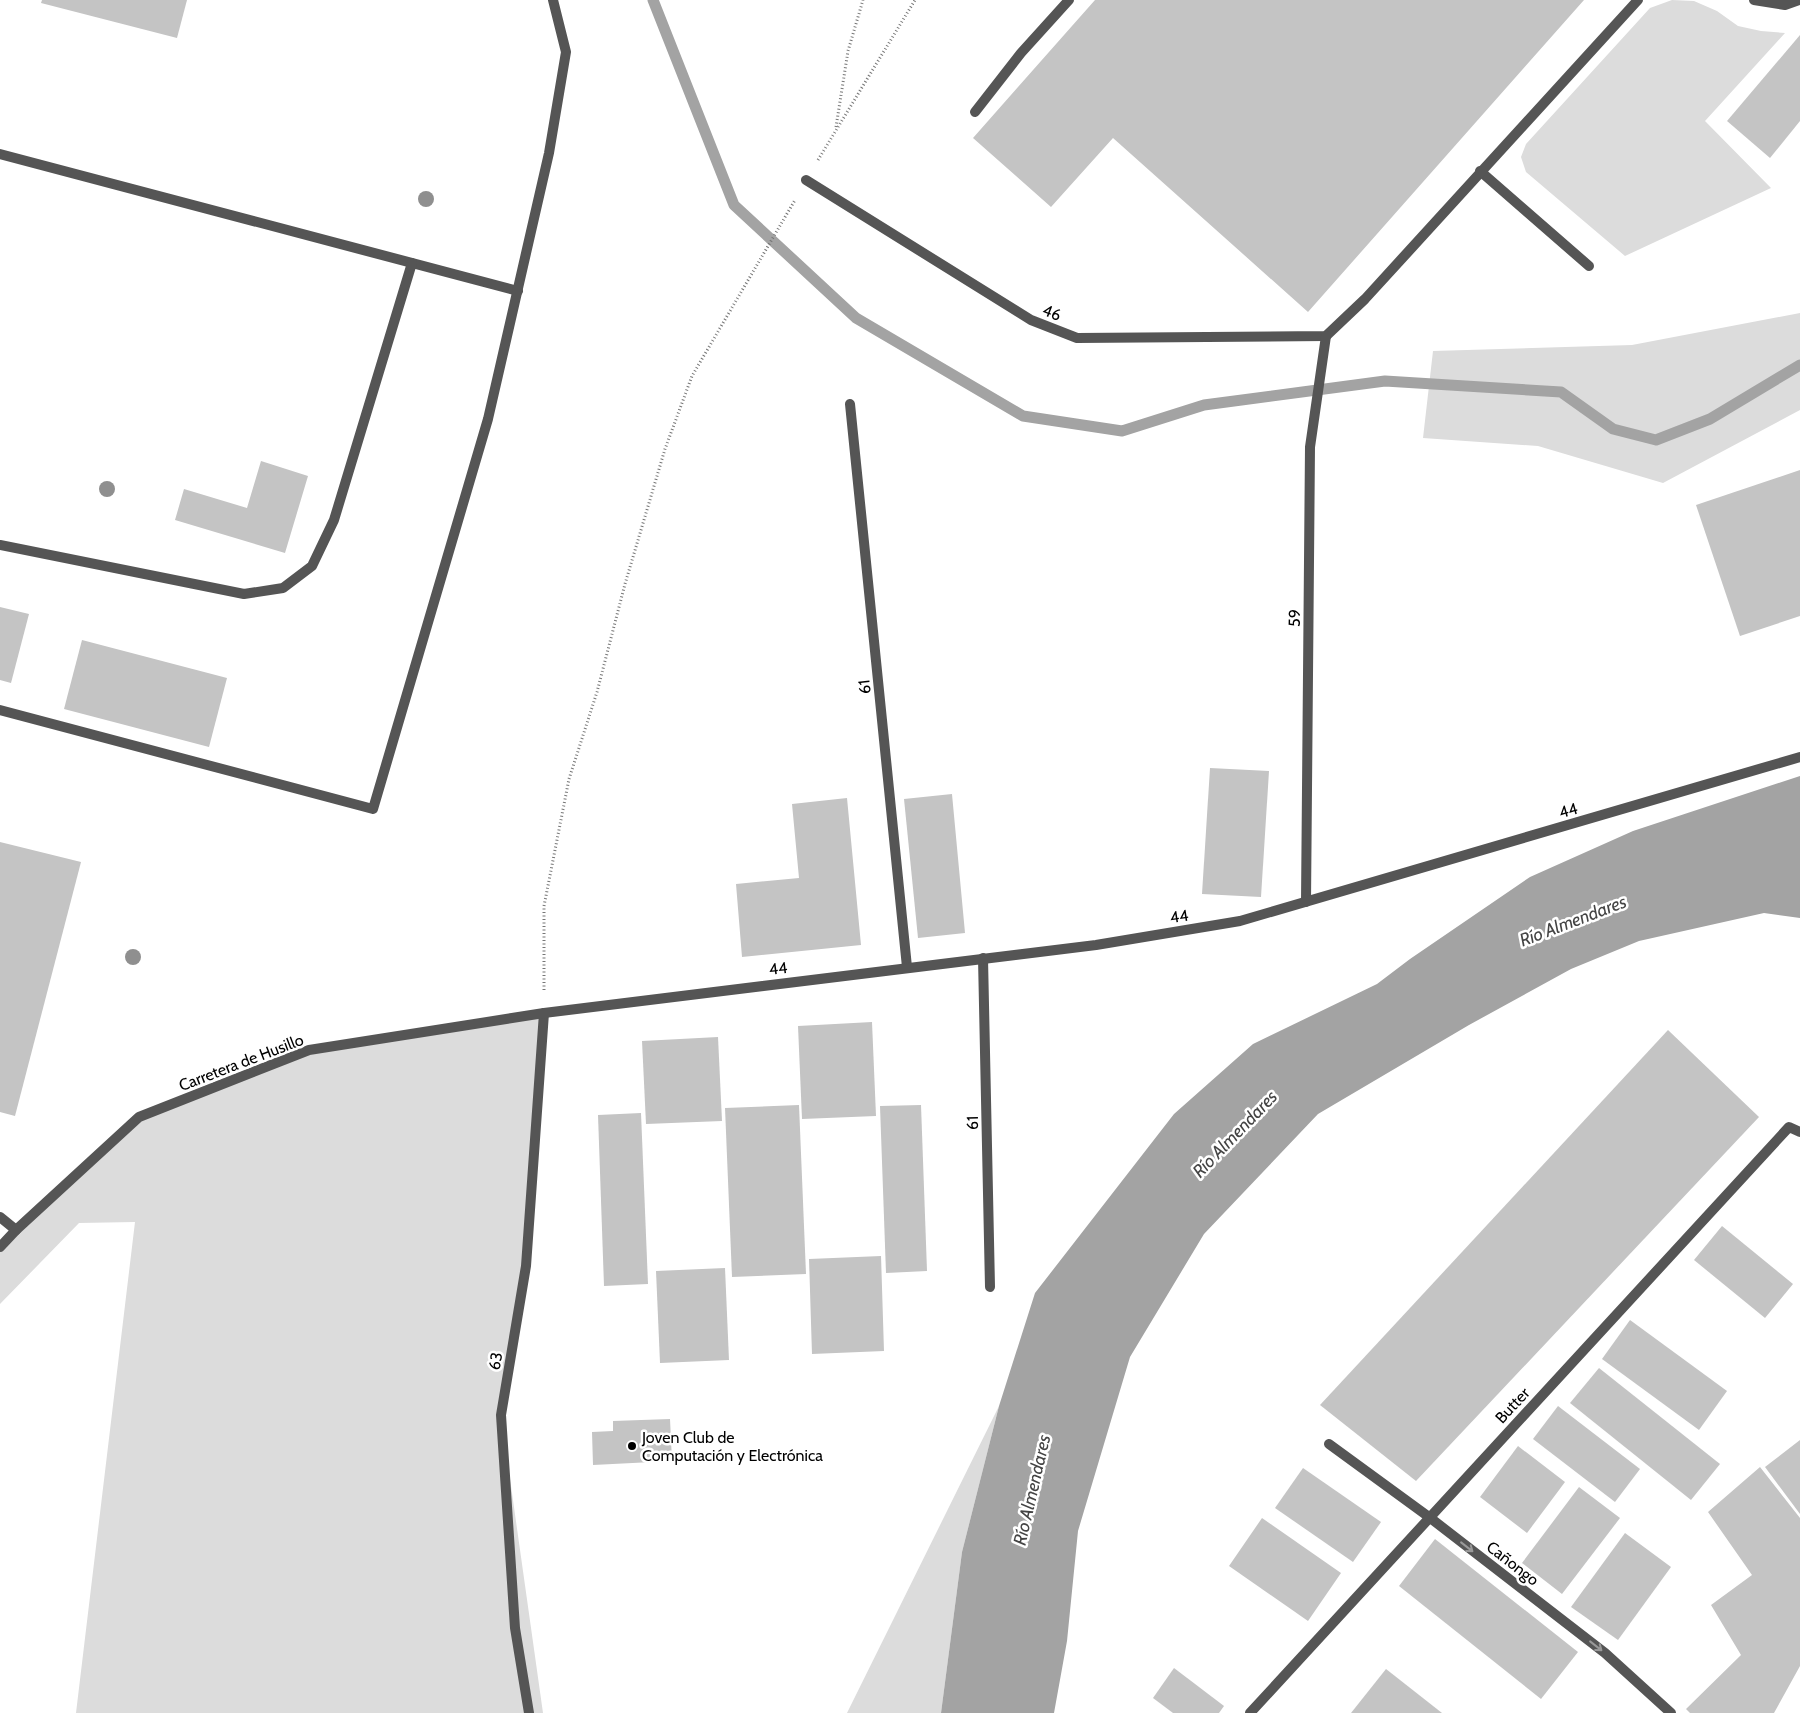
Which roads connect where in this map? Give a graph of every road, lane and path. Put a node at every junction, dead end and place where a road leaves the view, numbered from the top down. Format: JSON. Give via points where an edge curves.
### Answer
{"nodes":[{"id":1,"x":553,"y":0,"type":"edge"},
{"id":2,"x":863,"y":0,"type":"edge"},
{"id":3,"x":915,"y":0,"type":"edge"},
{"id":4,"x":1069,"y":0,"type":"edge"},
{"id":5,"x":1638,"y":0,"type":"edge"},
{"id":6,"x":1754,"y":0,"type":"edge"},
{"id":7,"x":1799,"y":0,"type":"edge"},
{"id":8,"x":975,"y":112,"type":"dead end"},
{"id":9,"x":836,"y":130,"type":"junction"},
{"id":10,"x":0,"y":154,"type":"edge"},
{"id":11,"x":1480,"y":171,"type":"junction"},
{"id":12,"x":806,"y":180,"type":"junction"},
{"id":13,"x":412,"y":263,"type":"junction"},
{"id":14,"x":1589,"y":266,"type":"dead end"},
{"id":15,"x":518,"y":291,"type":"junction"},
{"id":16,"x":1326,"y":336,"type":"junction"},
{"id":17,"x":850,"y":404,"type":"dead end"},
{"id":18,"x":0,"y":545,"type":"edge"},
{"id":19,"x":0,"y":710,"type":"edge"},
{"id":20,"x":1800,"y":757,"type":"edge"},
{"id":21,"x":1306,"y":902,"type":"junction"},
{"id":22,"x":983,"y":958,"type":"junction"},
{"id":23,"x":907,"y":967,"type":"junction"},
{"id":24,"x":544,"y":1013,"type":"junction"},
{"id":25,"x":1800,"y":1132,"type":"edge"},
{"id":26,"x":0,"y":1216,"type":"edge"},
{"id":27,"x":16,"y":1230,"type":"junction"},
{"id":28,"x":0,"y":1247,"type":"edge"},
{"id":29,"x":990,"y":1288,"type":"dead end"},
{"id":30,"x":1329,"y":1444,"type":"dead end"},
{"id":31,"x":1429,"y":1517,"type":"junction"},
{"id":32,"x":528,"y":1713,"type":"edge"},
{"id":33,"x":1250,"y":1713,"type":"edge"},
{"id":34,"x":1671,"y":1713,"type":"edge"}],
"edges":[{"from":1,"to":15,"type":"street","via":[[566,52],[549,153]]},
{"from":2,"to":9,"type":"path","via":[[848,51]]},
{"from":3,"to":9,"type":"path"},
{"from":4,"to":8,"type":"street","via":[[1021,53]]},
{"from":5,"to":11,"type":"street"},
{"from":6,"to":7,"type":"street","via":[[1785,5]]},
{"from":9,"to":12,"type":"path"},
{"from":10,"to":13,"type":"street"},
{"from":11,"to":14,"type":"street"},
{"from":11,"to":16,"type":"street"},
{"from":12,"to":16,"type":"street","name":"46","via":[[1031,320],[1077,338]]},
{"from":12,"to":24,"type":"path","via":[[692,376],[665,449],[570,779],[544,906]]},
{"from":13,"to":15,"type":"street"},
{"from":13,"to":18,"type":"street","via":[[334,520],[312,566],[283,588],[244,594]]},
{"from":15,"to":19,"type":"street","via":[[488,419],[373,808]]},
{"from":16,"to":21,"type":"street","name":"59","via":[[1310,447]]},
{"from":17,"to":23,"type":"street","name":"61"},
{"from":20,"to":21,"type":"street","name":"44"},
{"from":21,"to":22,"type":"street","name":"44","via":[[1240,922],[1096,945]]},
{"from":22,"to":23,"type":"street","name":"44"},
{"from":22,"to":29,"type":"street","name":"61"},
{"from":23,"to":24,"type":"street","name":"44"},
{"from":24,"to":27,"type":"street","name":"Carretera de Husillo","via":[[309,1050],[139,1117]]},
{"from":24,"to":32,"type":"street","name":"63","via":[[526,1266],[502,1415],[515,1628]]},
{"from":25,"to":31,"type":"street","name":"Butter","via":[[1789,1127]]},
{"from":26,"to":27,"type":"street"},
{"from":27,"to":28,"type":"street","name":"Carretera de Husillo"},
{"from":30,"to":31,"type":"street","name":"Cañongo"},
{"from":31,"to":33,"type":"street","name":"Butter"},
{"from":31,"to":34,"type":"street","name":"Cañongo","one_way":true,"via":[[1605,1653]]}]}
